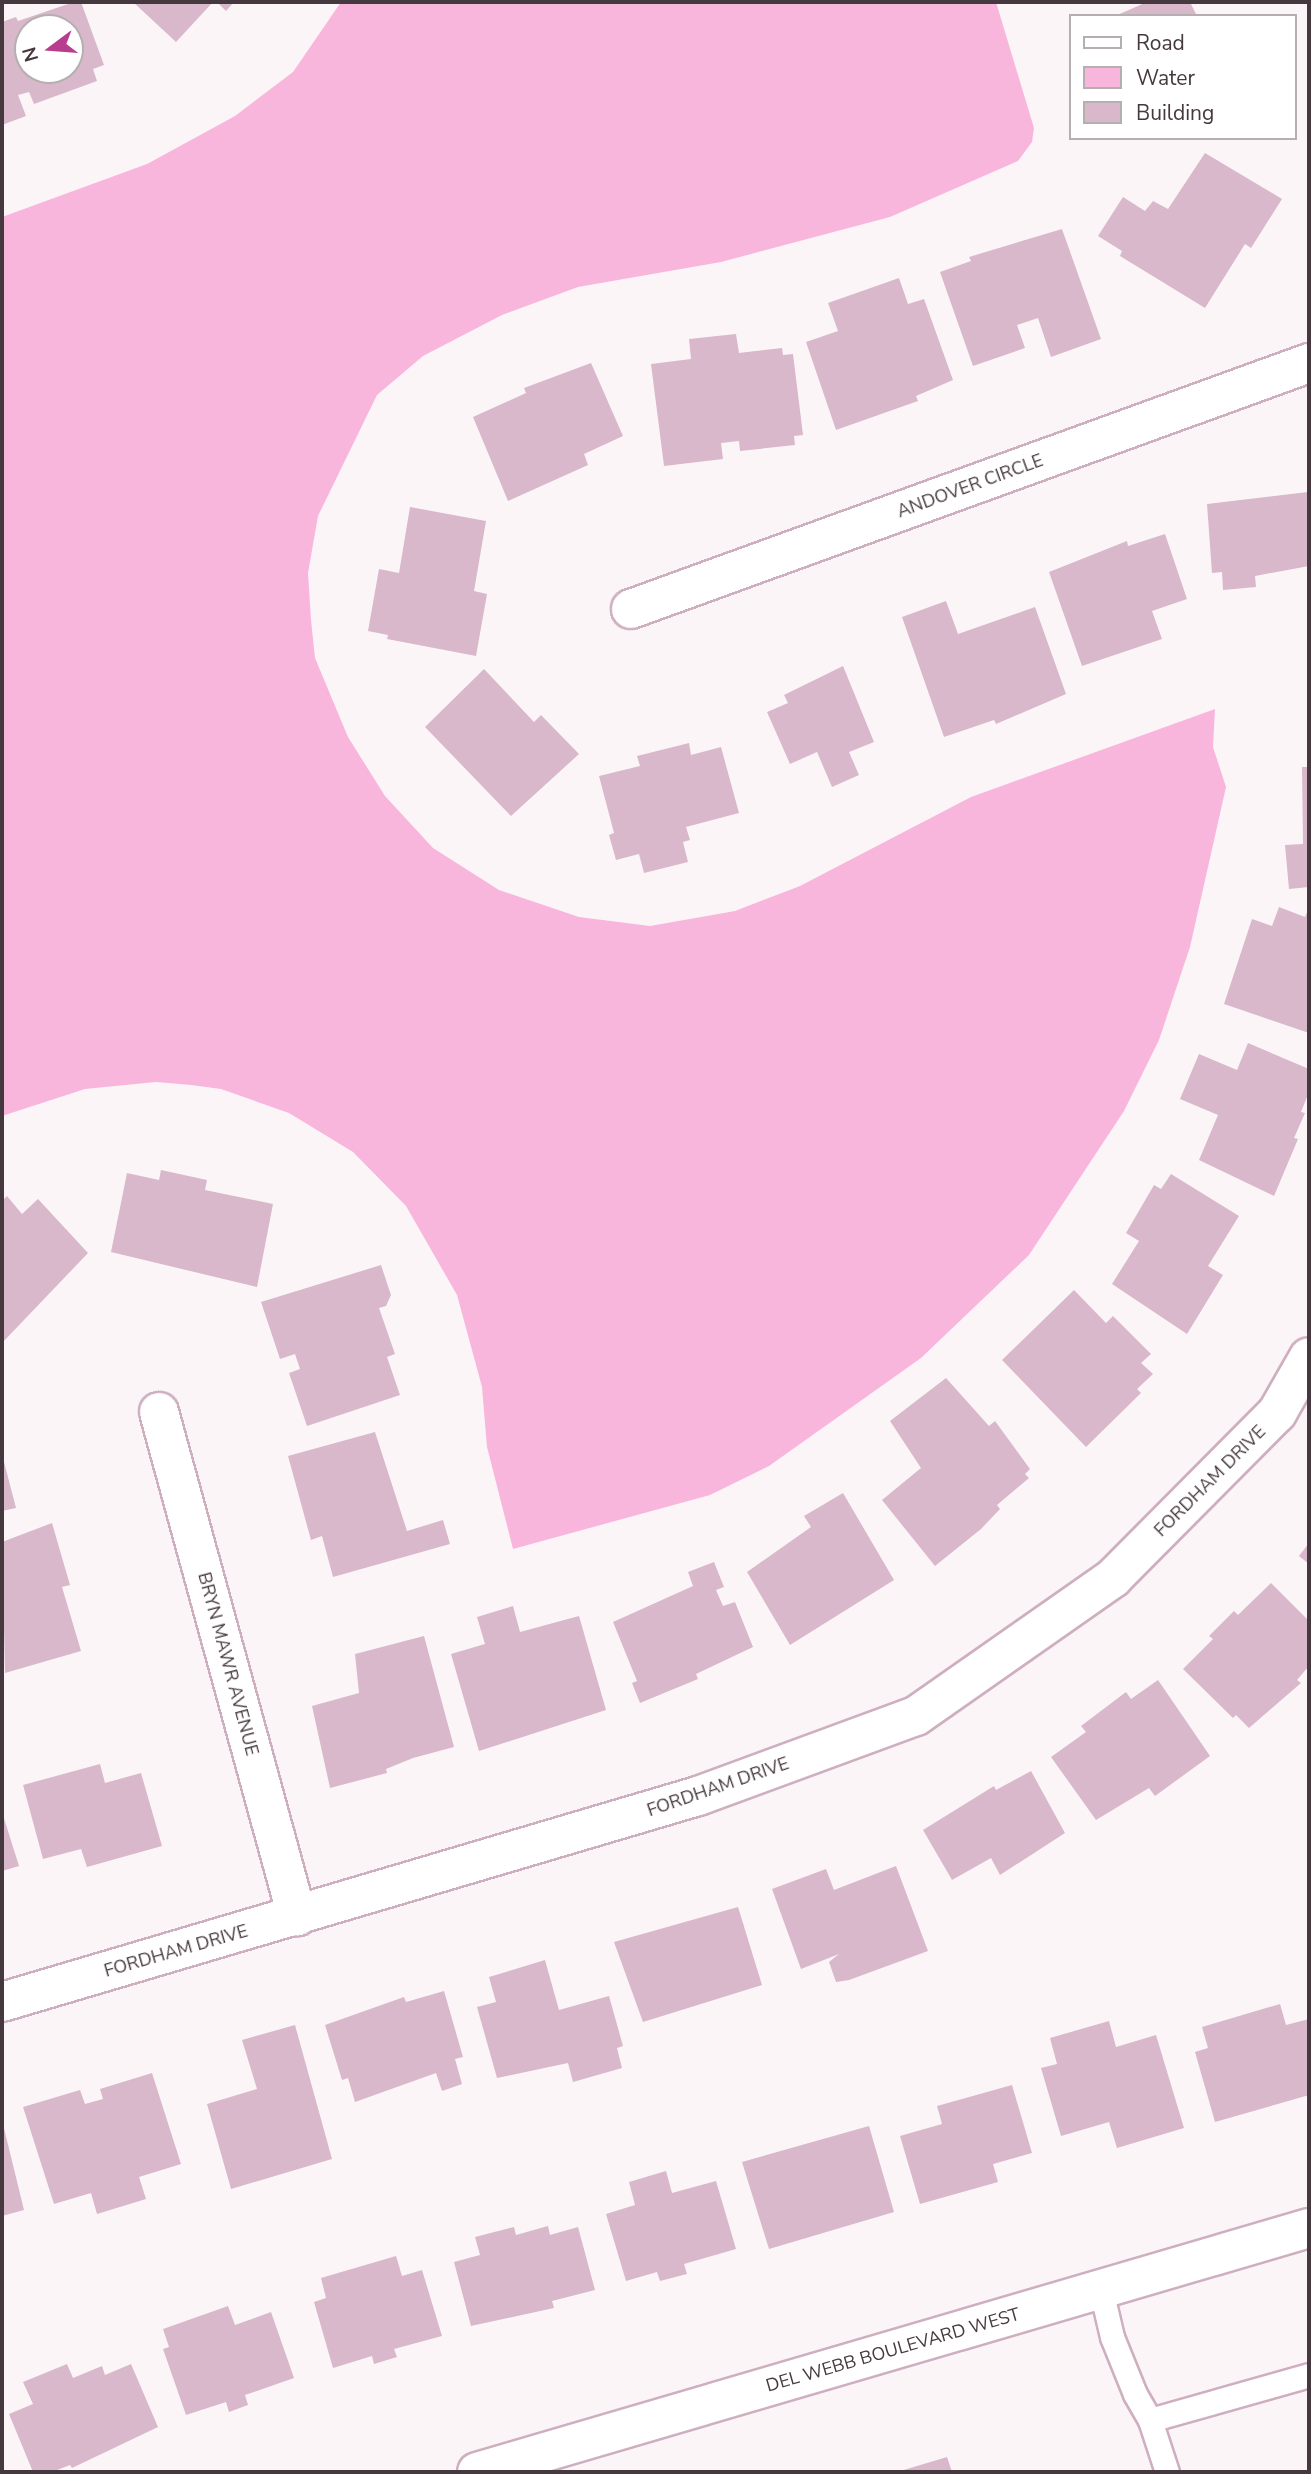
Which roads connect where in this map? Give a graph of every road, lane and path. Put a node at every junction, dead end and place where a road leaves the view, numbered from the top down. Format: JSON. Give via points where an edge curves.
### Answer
{"nodes":[{"id":1,"x":1309,"y":363,"type":"edge"},
{"id":2,"x":631,"y":609,"type":"dead end"},
{"id":3,"x":1309,"y":1357,"type":"edge"},
{"id":4,"x":159,"y":1412,"type":"dead end"},
{"id":5,"x":297,"y":1916,"type":"junction"},
{"id":6,"x":2,"y":2002,"type":"edge"},
{"id":7,"x":1309,"y":2228,"type":"edge"},
{"id":8,"x":1101,"y":2290,"type":"junction"},
{"id":9,"x":1309,"y":2375,"type":"edge"},
{"id":10,"x":1150,"y":2420,"type":"junction"},
{"id":11,"x":477,"y":2472,"type":"edge"},
{"id":12,"x":1167,"y":2472,"type":"edge"}],
"edges":[{"from":1,"to":2,"type":"street","name":"ANDOVER CIRCLE"},
{"from":3,"to":5,"type":"street","name":"FORDHAM DRIVE","via":[[1277,1413],[1113,1578],[916,1717],[698,1796]]},
{"from":4,"to":5,"type":"street","name":"BRYN MAWR AVENUE"},
{"from":5,"to":6,"type":"street","name":"FORDHAM DRIVE"},
{"from":7,"to":8,"type":"street","name":"DEL WEBB BOULEVARD WEST"},
{"from":8,"to":10,"type":"lane","via":[[1112,2337]]},
{"from":8,"to":11,"type":"street","name":"DEL WEBB BOULEVARD WEST"},
{"from":9,"to":10,"type":"lane"},
{"from":10,"to":12,"type":"lane"}]}
